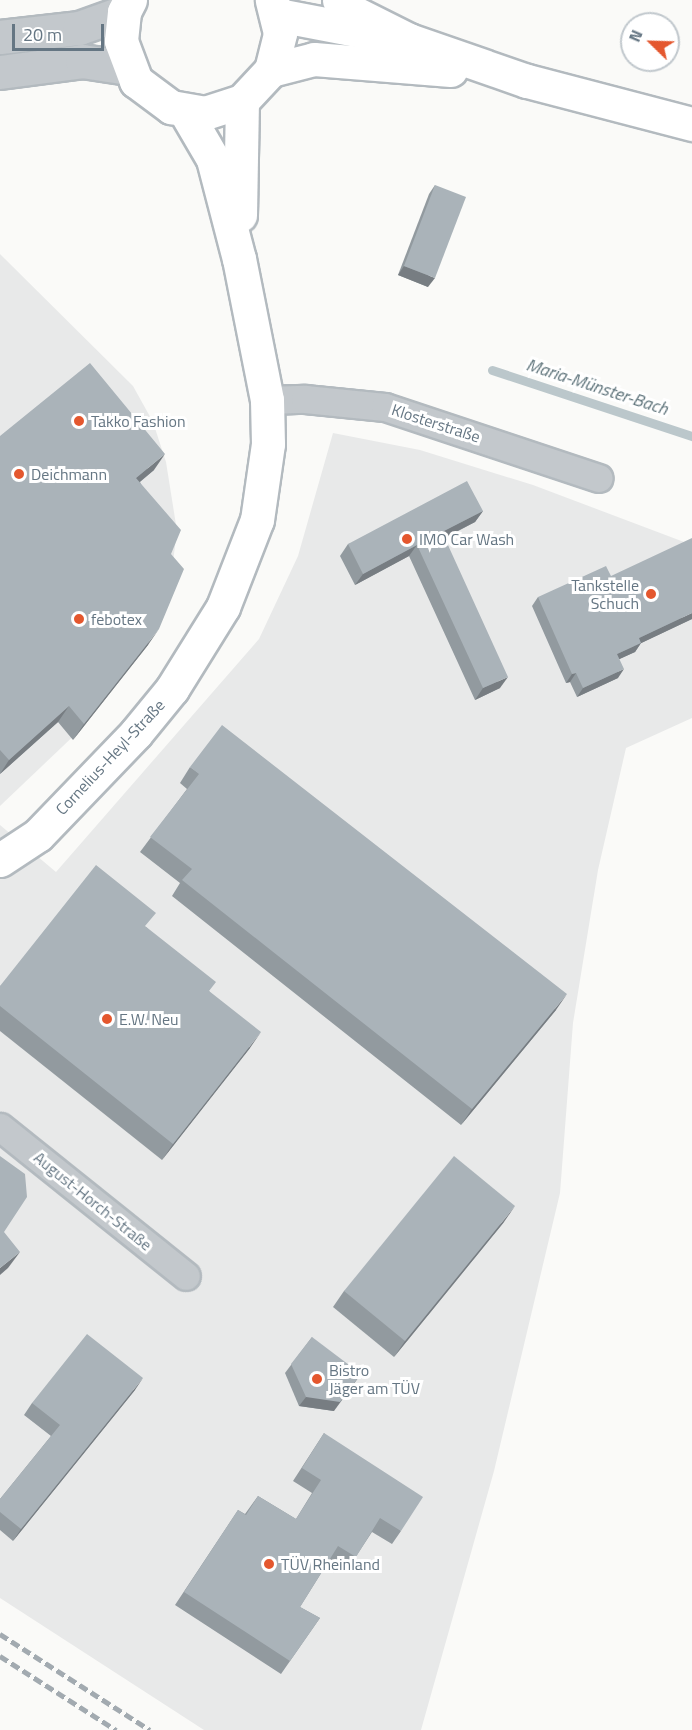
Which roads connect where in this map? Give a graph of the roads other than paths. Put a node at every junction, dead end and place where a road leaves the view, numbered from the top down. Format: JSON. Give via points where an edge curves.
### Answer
{"nodes":[{"id":1,"x":339,"y":0,"type":"edge"},
{"id":2,"x":127,"y":6,"type":"edge"},
{"id":3,"x":275,"y":8,"type":"edge"},
{"id":4,"x":0,"y":37,"type":"edge"},
{"id":5,"x":409,"y":40,"type":"junction"},
{"id":6,"x":129,"y":68,"type":"junction"},
{"id":7,"x":271,"y":70,"type":"junction"},
{"id":8,"x":0,"y":72,"type":"edge"},
{"id":9,"x":527,"y":81,"type":"junction"},
{"id":10,"x":242,"y":101,"type":"junction"},
{"id":11,"x":185,"y":111,"type":"junction"},
{"id":12,"x":692,"y":124,"type":"edge"},
{"id":13,"x":239,"y":259,"type":"junction"},
{"id":14,"x":267,"y":400,"type":"junction"},
{"id":15,"x":599,"y":478,"type":"dead end"},
{"id":16,"x":0,"y":860,"type":"edge"},
{"id":17,"x":0,"y":1127,"type":"edge"},
{"id":18,"x":186,"y":1276,"type":"dead end"}],
"edges":[{"from":1,"to":5,"type":"main road","via":[[353,12]]},
{"from":2,"to":4,"type":"street","via":[[80,28]]},
{"from":2,"to":6,"type":"main road","via":[[121,41]]},
{"from":3,"to":5,"type":"main road"},
{"from":3,"to":7,"type":"main road","via":[[280,33]]},
{"from":5,"to":9,"type":"main road"},
{"from":6,"to":8,"type":"street","via":[[82,61]]},
{"from":6,"to":11,"type":"main road","via":[[146,92]]},
{"from":7,"to":9,"type":"main road","via":[[314,59]]},
{"from":7,"to":10,"type":"main road"},
{"from":9,"to":12,"type":"main road"},
{"from":10,"to":11,"type":"main road","via":[[205,113]]},
{"from":10,"to":13,"type":"main road","name":"Cornelius-Heyl-Straße"},
{"from":11,"to":13,"type":"main road","name":"Cornelius-Heyl-Straße","via":[[213,159]]},
{"from":13,"to":14,"type":"main road","name":"Cornelius-Heyl-Straße"},
{"from":14,"to":15,"type":"street","name":"Klosterstraße","via":[[384,407]]},
{"from":14,"to":16,"type":"main road","name":"Cornelius-Heyl-Straße","via":[[268,444],[257,520],[243,562],[201,647],[136,734],[38,835]]},
{"from":17,"to":18,"type":"street","name":"August-Horch-Straße"}]}
